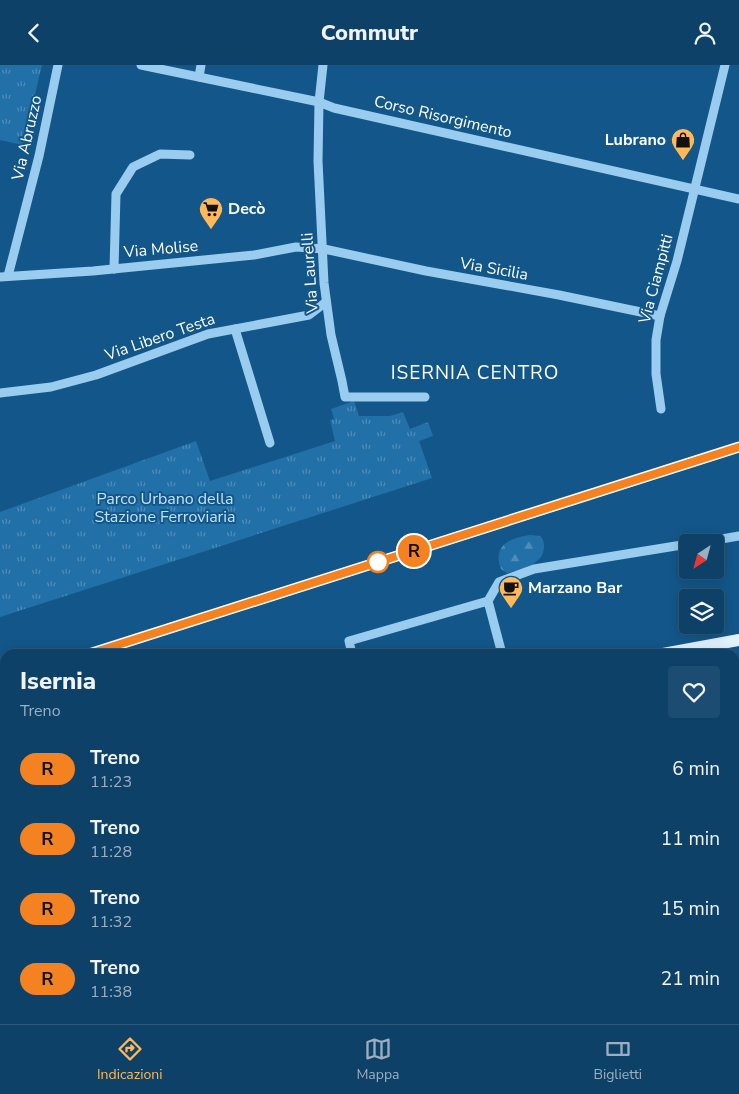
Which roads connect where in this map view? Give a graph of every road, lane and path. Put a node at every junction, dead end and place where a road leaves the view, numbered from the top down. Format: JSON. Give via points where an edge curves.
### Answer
{"nodes":[{"id":1,"x":58,"y":65,"type":"edge"},
{"id":2,"x":142,"y":65,"type":"edge"},
{"id":3,"x":201,"y":65,"type":"edge"},
{"id":4,"x":323,"y":65,"type":"edge"},
{"id":5,"x":724,"y":65,"type":"edge"},
{"id":6,"x":199,"y":77,"type":"junction"},
{"id":7,"x":319,"y":102,"type":"junction"},
{"id":8,"x":190,"y":155,"type":"dead end"},
{"id":9,"x":695,"y":188,"type":"junction"},
{"id":10,"x":739,"y":199,"type":"edge"},
{"id":11,"x":324,"y":249,"type":"junction"},
{"id":12,"x":114,"y":269,"type":"junction"},
{"id":13,"x":4,"y":276,"type":"edge"},
{"id":14,"x":326,"y":302,"type":"junction"},
{"id":15,"x":660,"y":316,"type":"junction"},
{"id":16,"x":235,"y":329,"type":"junction"},
{"id":17,"x":0,"y":393,"type":"edge"},
{"id":18,"x":425,"y":397,"type":"dead end"},
{"id":19,"x":661,"y":409,"type":"dead end"},
{"id":20,"x":270,"y":443,"type":"dead end"},
{"id":21,"x":739,"y":537,"type":"edge"},
{"id":22,"x":724,"y":539,"type":"edge"},
{"id":23,"x":679,"y":545,"type":"edge"},
{"id":24,"x":488,"y":601,"type":"junction"},
{"id":25,"x":739,"y":640,"type":"edge"},
{"id":26,"x":351,"y":649,"type":"edge"},
{"id":27,"x":501,"y":649,"type":"edge"},
{"id":28,"x":690,"y":649,"type":"edge"}],
"edges":[{"from":1,"to":13,"type":"street","name":"Via Abruzzo","via":[[39,156]]},
{"from":2,"to":6,"type":"street","name":"Corso Risorgimento"},
{"from":3,"to":6,"type":"street"},
{"from":4,"to":7,"type":"street","name":"Via Laurelli"},
{"from":5,"to":9,"type":"street","name":"Via Ciampitti"},
{"from":6,"to":7,"type":"street","name":"Corso Risorgimento"},
{"from":7,"to":9,"type":"street","name":"Corso Risorgimento","via":[[334,108]]},
{"from":7,"to":11,"type":"street","name":"Via Laurelli","via":[[318,161]]},
{"from":8,"to":12,"type":"street","via":[[160,155],[133,167],[116,193]]},
{"from":9,"to":10,"type":"street","name":"Corso Risorgimento"},
{"from":9,"to":15,"type":"street","name":"Via Ciampitti"},
{"from":11,"to":12,"type":"street","name":"Via Molise","via":[[296,247],[254,255]]},
{"from":11,"to":14,"type":"street","name":"Via Laurelli"},
{"from":11,"to":15,"type":"street","name":"Via Sicilia"},
{"from":12,"to":13,"type":"street","name":"Via Molise"},
{"from":14,"to":16,"type":"street","name":"Via Libero Testa","via":[[308,315]]},
{"from":14,"to":18,"type":"street","name":"Via Laurelli","via":[[345,397]]},
{"from":15,"to":19,"type":"street","name":"Via Ciampitti","via":[[656,374]]},
{"from":16,"to":17,"type":"street","name":"Via Libero Testa","via":[[208,335],[96,375],[50,387]]},
{"from":16,"to":20,"type":"street"},
{"from":21,"to":22,"type":"street"},
{"from":23,"to":24,"type":"street","via":[[534,569],[499,582]]},
{"from":24,"to":26,"type":"street","via":[[349,641]]},
{"from":24,"to":27,"type":"street"},
{"from":25,"to":28,"type":"main road"}]}
